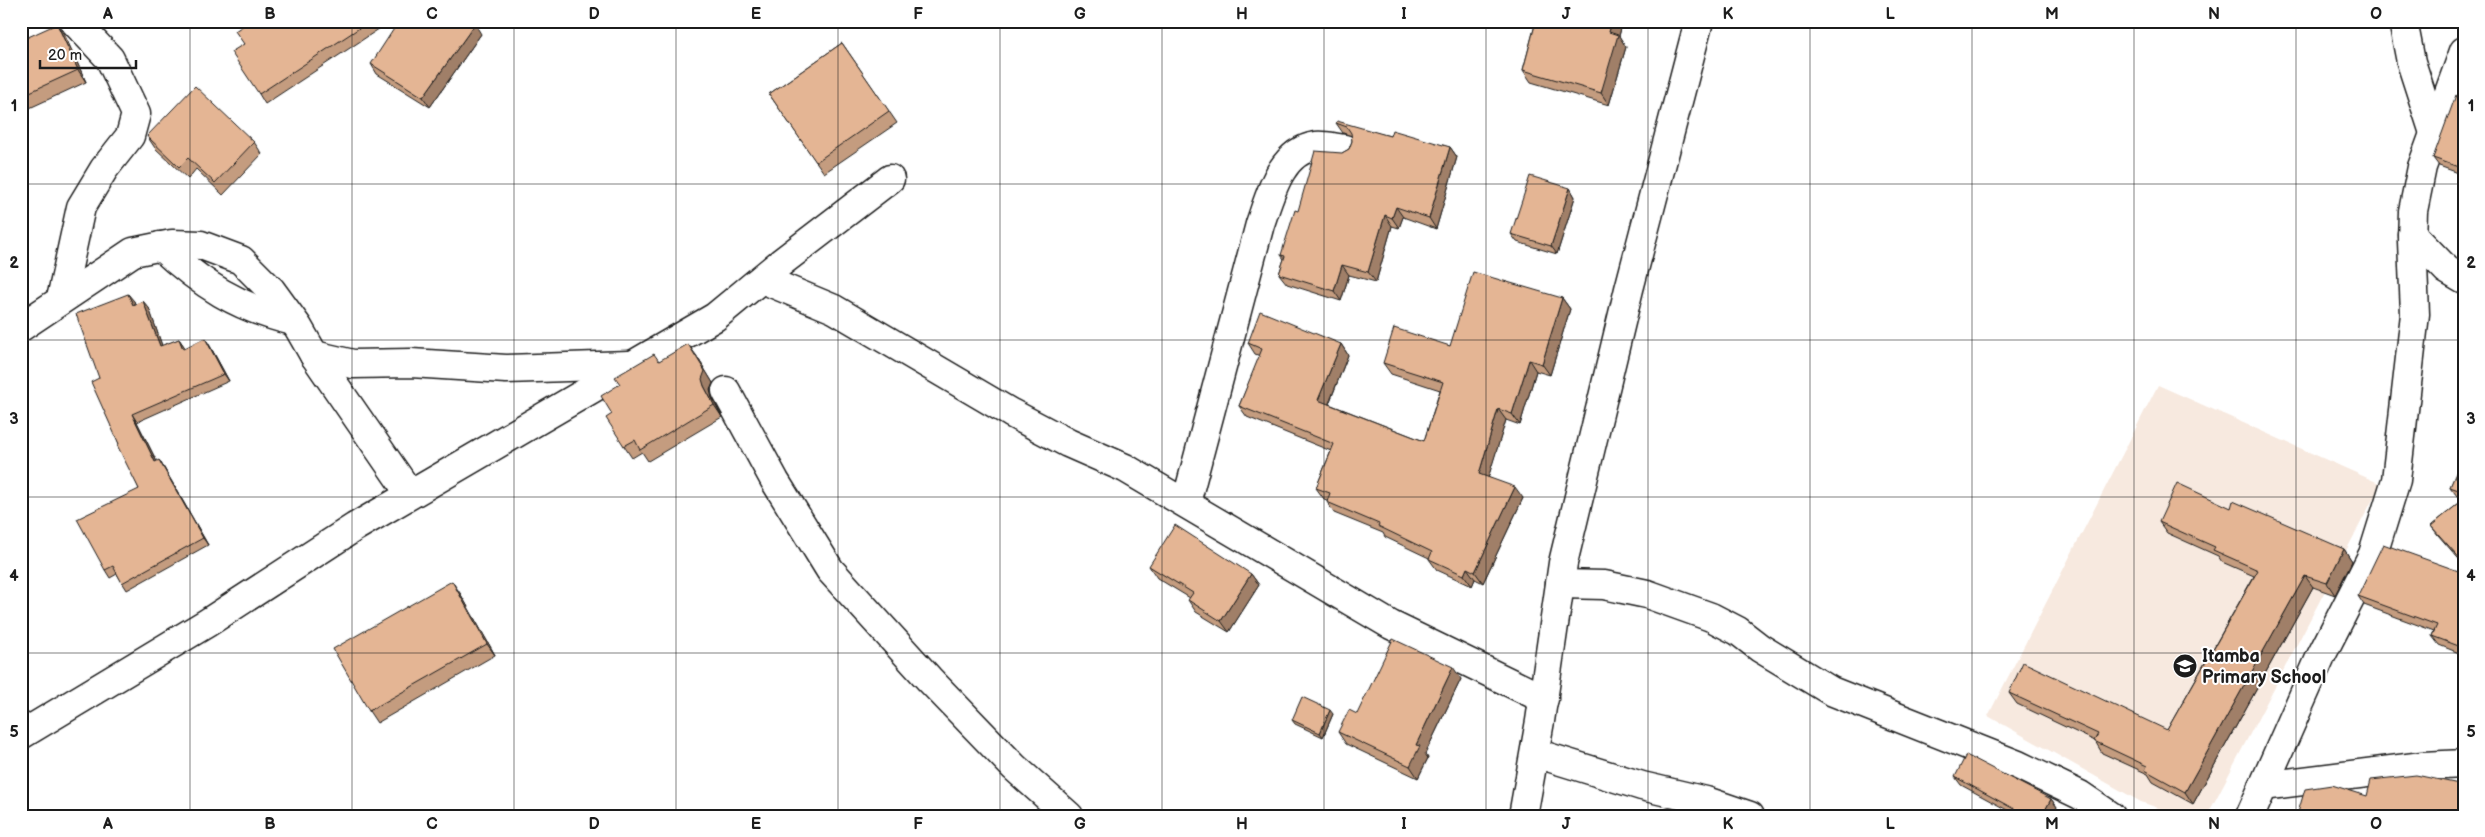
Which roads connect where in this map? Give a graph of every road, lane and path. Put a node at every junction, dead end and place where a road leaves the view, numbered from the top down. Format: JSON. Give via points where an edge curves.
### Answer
{"nodes":[{"id":1,"x":74,"y":21,"type":"edge"},
{"id":2,"x":1699,"y":21,"type":"edge"},
{"id":3,"x":2403,"y":21,"type":"edge"},
{"id":4,"x":2464,"y":52,"type":"edge"},
{"id":5,"x":2434,"y":133,"type":"junction"},
{"id":6,"x":1344,"y":150,"type":"edge"},
{"id":7,"x":890,"y":180,"type":"dead end"},
{"id":8,"x":2412,"y":234,"type":"junction"},
{"id":9,"x":160,"y":246,"type":"junction"},
{"id":10,"x":762,"y":279,"type":"junction"},
{"id":11,"x":2464,"y":280,"type":"edge"},
{"id":12,"x":62,"y":299,"type":"junction"},
{"id":13,"x":293,"y":321,"type":"junction"},
{"id":14,"x":21,"y":327,"type":"edge"},
{"id":15,"x":314,"y":355,"type":"junction"},
{"id":16,"x":630,"y":365,"type":"junction"},
{"id":17,"x":726,"y":391,"type":"dead end"},
{"id":18,"x":410,"y":494,"type":"junction"},
{"id":19,"x":1186,"y":503,"type":"junction"},
{"id":20,"x":1560,"y":584,"type":"junction"},
{"id":21,"x":1544,"y":699,"type":"junction"},
{"id":22,"x":21,"y":734,"type":"edge"},
{"id":23,"x":1534,"y":753,"type":"junction"},
{"id":24,"x":2464,"y":764,"type":"edge"},
{"id":25,"x":2263,"y":786,"type":"junction"},
{"id":26,"x":1069,"y":816,"type":"edge"},
{"id":27,"x":1523,"y":816,"type":"edge"},
{"id":28,"x":1750,"y":816,"type":"edge"},
{"id":29,"x":2111,"y":816,"type":"edge"},
{"id":30,"x":2250,"y":816,"type":"edge"}],
"edges":[{"from":1,"to":12,"type":"street","via":[[110,59],[136,114],[130,136],[104,169],[81,207]]},
{"from":2,"to":20,"type":"street","via":[[1627,299]]},
{"from":3,"to":5,"type":"street","via":[[2411,62]]},
{"from":4,"to":5,"type":"street"},
{"from":5,"to":8,"type":"street","via":[[2422,167]]},
{"from":6,"to":19,"type":"street","via":[[1317,146],[1298,152],[1286,164],[1275,184],[1255,242]]},
{"from":7,"to":10,"type":"street"},
{"from":8,"to":11,"type":"street","via":[[2447,270]]},
{"from":8,"to":25,"type":"street","via":[[2415,314],[2396,480],[2373,554],[2320,658]]},
{"from":9,"to":12,"type":"street","via":[[132,252]]},
{"from":9,"to":13,"type":"street","via":[[203,283],[229,299]]},
{"from":9,"to":13,"type":"street","via":[[202,245],[241,260],[270,290]]},
{"from":10,"to":16,"type":"street","via":[[715,318]]},
{"from":10,"to":19,"type":"street","via":[[834,309],[1010,413],[1125,468]]},
{"from":12,"to":14,"type":"street"},
{"from":13,"to":15,"type":"street"},
{"from":15,"to":16,"type":"street","via":[[353,364],[411,363],[506,369]]},
{"from":15,"to":18,"type":"street"},
{"from":16,"to":18,"type":"street"},
{"from":17,"to":26,"type":"street","via":[[775,481],[830,570],[1014,767]]},
{"from":18,"to":22,"type":"street","via":[[208,623]]},
{"from":19,"to":21,"type":"street","via":[[1390,625]]},
{"from":20,"to":21,"type":"street"},
{"from":20,"to":29,"type":"street","via":[[1604,585],[1647,594],[1711,617],[1831,691],[2018,765],[2080,795]]},
{"from":21,"to":23,"type":"street"},
{"from":23,"to":27,"type":"street"},
{"from":23,"to":28,"type":"street"},
{"from":24,"to":25,"type":"street"},
{"from":25,"to":30,"type":"street"}]}
